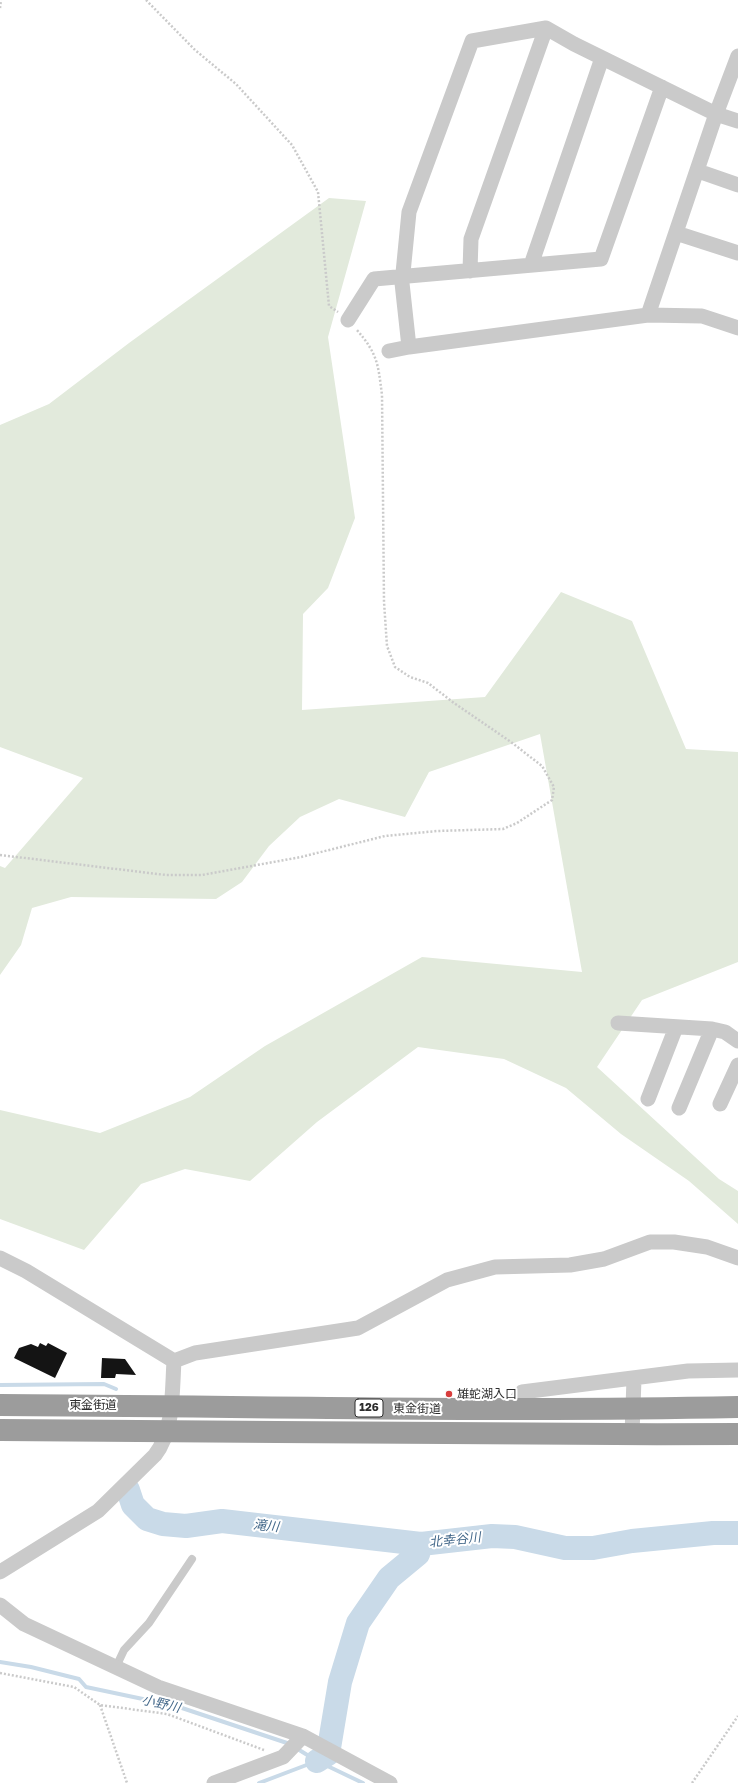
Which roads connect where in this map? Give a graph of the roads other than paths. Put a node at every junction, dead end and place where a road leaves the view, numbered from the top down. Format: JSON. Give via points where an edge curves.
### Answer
{"nodes":[{"id":1,"x":546,"y":28,"type":"junction"},
{"id":2,"x":738,"y":56,"type":"edge"},
{"id":3,"x":602,"y":58,"type":"junction"},
{"id":4,"x":662,"y":87,"type":"junction"},
{"id":5,"x":716,"y":114,"type":"junction"},
{"id":6,"x":738,"y":121,"type":"edge"},
{"id":7,"x":698,"y":171,"type":"junction"},
{"id":8,"x":738,"y":185,"type":"edge"},
{"id":9,"x":676,"y":233,"type":"junction"},
{"id":10,"x":738,"y":253,"type":"edge"},
{"id":11,"x":531,"y":265,"type":"junction"},
{"id":12,"x":470,"y":271,"type":"junction"},
{"id":13,"x":403,"y":278,"type":"junction"},
{"id":14,"x":648,"y":315,"type":"junction"},
{"id":15,"x":348,"y":320,"type":"road end"},
{"id":16,"x":738,"y":328,"type":"edge"},
{"id":17,"x":409,"y":347,"type":"junction"},
{"id":18,"x":389,"y":351,"type":"dead end"},
{"id":19,"x":618,"y":1023,"type":"dead end"},
{"id":20,"x":676,"y":1027,"type":"junction"},
{"id":21,"x":712,"y":1029,"type":"junction"},
{"id":22,"x":738,"y":1041,"type":"edge"},
{"id":23,"x":738,"y":1065,"type":"edge"},
{"id":24,"x":648,"y":1099,"type":"dead end"},
{"id":25,"x":720,"y":1104,"type":"dead end"},
{"id":26,"x":679,"y":1108,"type":"dead end"},
{"id":27,"x":0,"y":1258,"type":"edge"},
{"id":28,"x":738,"y":1258,"type":"edge"},
{"id":29,"x":174,"y":1361,"type":"junction"},
{"id":30,"x":738,"y":1370,"type":"edge"},
{"id":31,"x":634,"y":1379,"type":"junction"},
{"id":32,"x":0,"y":1405,"type":"edge"},
{"id":33,"x":170,"y":1405,"type":"junction"},
{"id":34,"x":738,"y":1408,"type":"edge"},
{"id":35,"x":510,"y":1409,"type":"junction"},
{"id":36,"x":633,"y":1409,"type":"junction"},
{"id":37,"x":0,"y":1430,"type":"edge"},
{"id":38,"x":166,"y":1430,"type":"junction"},
{"id":39,"x":632,"y":1434,"type":"junction"},
{"id":40,"x":738,"y":1434,"type":"edge"},
{"id":41,"x":192,"y":1558,"type":"dead end"},
{"id":42,"x":0,"y":1572,"type":"edge"},
{"id":43,"x":0,"y":1605,"type":"edge"},
{"id":44,"x":116,"y":1667,"type":"junction"},
{"id":45,"x":302,"y":1736,"type":"junction"},
{"id":46,"x":214,"y":1783,"type":"edge"},
{"id":47,"x":390,"y":1783,"type":"edge"}],
"edges":[{"from":1,"to":3,"type":"street"},
{"from":1,"to":12,"type":"street","via":[[471,239]]},
{"from":1,"to":13,"type":"street","via":[[472,41],[409,212]]},
{"from":2,"to":5,"type":"street"},
{"from":3,"to":4,"type":"street"},
{"from":3,"to":11,"type":"street"},
{"from":4,"to":5,"type":"street"},
{"from":4,"to":11,"type":"street","via":[[601,259]]},
{"from":5,"to":6,"type":"street"},
{"from":5,"to":7,"type":"street"},
{"from":7,"to":8,"type":"street"},
{"from":7,"to":9,"type":"street"},
{"from":9,"to":10,"type":"street"},
{"from":9,"to":14,"type":"street"},
{"from":11,"to":12,"type":"street"},
{"from":12,"to":13,"type":"street"},
{"from":13,"to":15,"type":"street","via":[[374,279]]},
{"from":13,"to":17,"type":"street"},
{"from":14,"to":16,"type":"street","via":[[702,316]]},
{"from":14,"to":17,"type":"street"},
{"from":17,"to":18,"type":"street"},
{"from":19,"to":20,"type":"street"},
{"from":20,"to":21,"type":"street"},
{"from":20,"to":24,"type":"street"},
{"from":21,"to":22,"type":"street","via":[[725,1032]]},
{"from":21,"to":26,"type":"street"},
{"from":23,"to":25,"type":"street"},
{"from":27,"to":29,"type":"street","via":[[26,1271]]},
{"from":28,"to":29,"type":"street","via":[[707,1247],[674,1242],[650,1242],[604,1259],[570,1265],[495,1267],[447,1280],[358,1328],[195,1353]]},
{"from":29,"to":33,"type":"street"},
{"from":30,"to":31,"type":"street","via":[[688,1371]]},
{"from":31,"to":35,"type":"street","via":[[522,1392]]},
{"from":31,"to":36,"type":"street"},
{"from":32,"to":33,"type":"highway","name":"東金街道","number":"126"},
{"from":33,"to":35,"type":"highway","name":"東金街道","number":"126"},
{"from":33,"to":38,"type":"street"},
{"from":34,"to":36,"type":"highway","name":"東金街道","number":"126"},
{"from":35,"to":36,"type":"highway","name":"東金街道","number":"126"},
{"from":36,"to":39,"type":"street"},
{"from":37,"to":38,"type":"highway","name":"東金街道","number":"126"},
{"from":38,"to":39,"type":"highway","name":"東金街道","number":"126","via":[[455,1435]]},
{"from":38,"to":42,"type":"street","via":[[161,1447],[155,1455],[98,1511]]},
{"from":39,"to":40,"type":"highway","name":"東金街道","number":"126"},
{"from":41,"to":44,"type":"lane","via":[[149,1623],[124,1650]]},
{"from":43,"to":44,"type":"street","via":[[24,1624]]},
{"from":44,"to":45,"type":"street","via":[[158,1687]]},
{"from":45,"to":46,"type":"street","via":[[283,1757]]},
{"from":45,"to":47,"type":"street"}]}
